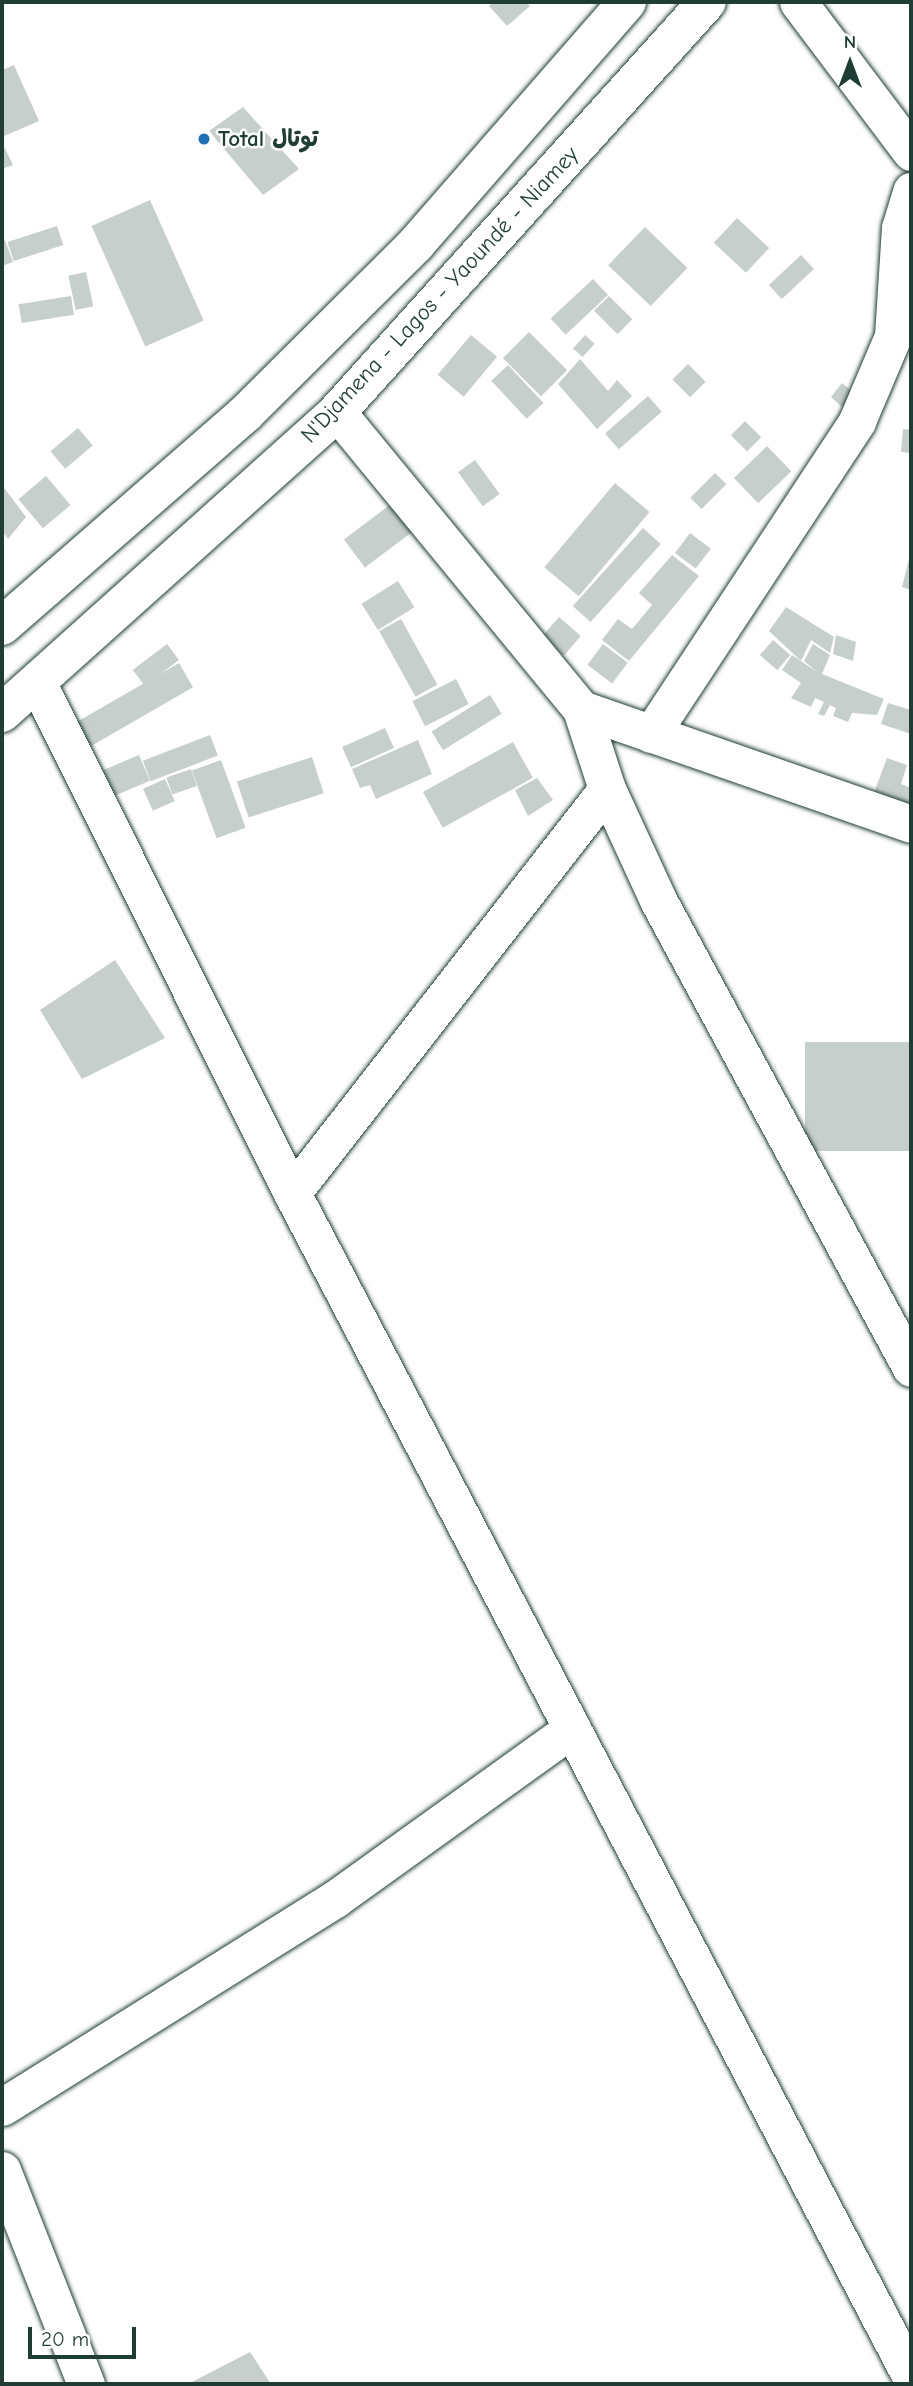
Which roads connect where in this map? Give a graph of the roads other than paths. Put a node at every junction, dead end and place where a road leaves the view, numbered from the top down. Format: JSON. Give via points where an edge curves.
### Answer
{"nodes":[{"id":1,"x":626,"y":2,"type":"edge"},
{"id":2,"x":708,"y":2,"type":"edge"},
{"id":3,"x":798,"y":2,"type":"edge"},
{"id":4,"x":911,"y":152,"type":"edge"},
{"id":5,"x":911,"y":191,"type":"edge"},
{"id":6,"x":337,"y":412,"type":"junction"},
{"id":7,"x":2,"y":626,"type":"edge"},
{"id":8,"x":38,"y":684,"type":"junction"},
{"id":9,"x":581,"y":709,"type":"junction"},
{"id":10,"x":2,"y":713,"type":"edge"},
{"id":11,"x":651,"y":734,"type":"junction"},
{"id":12,"x":607,"y":789,"type":"junction"},
{"id":13,"x":911,"y":824,"type":"edge"},
{"id":14,"x":292,"y":1193,"type":"junction"},
{"id":15,"x":911,"y":1368,"type":"edge"},
{"id":16,"x":572,"y":1729,"type":"junction"},
{"id":17,"x":2,"y":2107,"type":"edge"},
{"id":18,"x":2,"y":2171,"type":"edge"},
{"id":19,"x":911,"y":2377,"type":"edge"},
{"id":20,"x":86,"y":2384,"type":"edge"}],
"edges":[{"from":1,"to":7,"type":"highway","via":[[416,244],[246,413]]},
{"from":2,"to":6,"type":"highway","name":"N'Djamena - Lagos - Yaoundé - Niamey"},
{"from":3,"to":4,"type":"street"},
{"from":5,"to":11,"type":"street","via":[[900,229],[893,336],[857,421]]},
{"from":6,"to":8,"type":"highway","name":"N'Djamena - Lagos - Yaoundé - Niamey"},
{"from":6,"to":9,"type":"street"},
{"from":8,"to":10,"type":"highway","name":"N'Djamena - Lagos - Yaoundé - Niamey"},
{"from":8,"to":14,"type":"street"},
{"from":9,"to":11,"type":"street"},
{"from":9,"to":12,"type":"street"},
{"from":11,"to":13,"type":"street"},
{"from":12,"to":14,"type":"street"},
{"from":12,"to":15,"type":"street","via":[[658,900]]},
{"from":14,"to":16,"type":"street"},
{"from":16,"to":17,"type":"street","via":[[335,1899]]},
{"from":16,"to":19,"type":"street"},
{"from":18,"to":20,"type":"street"}]}
